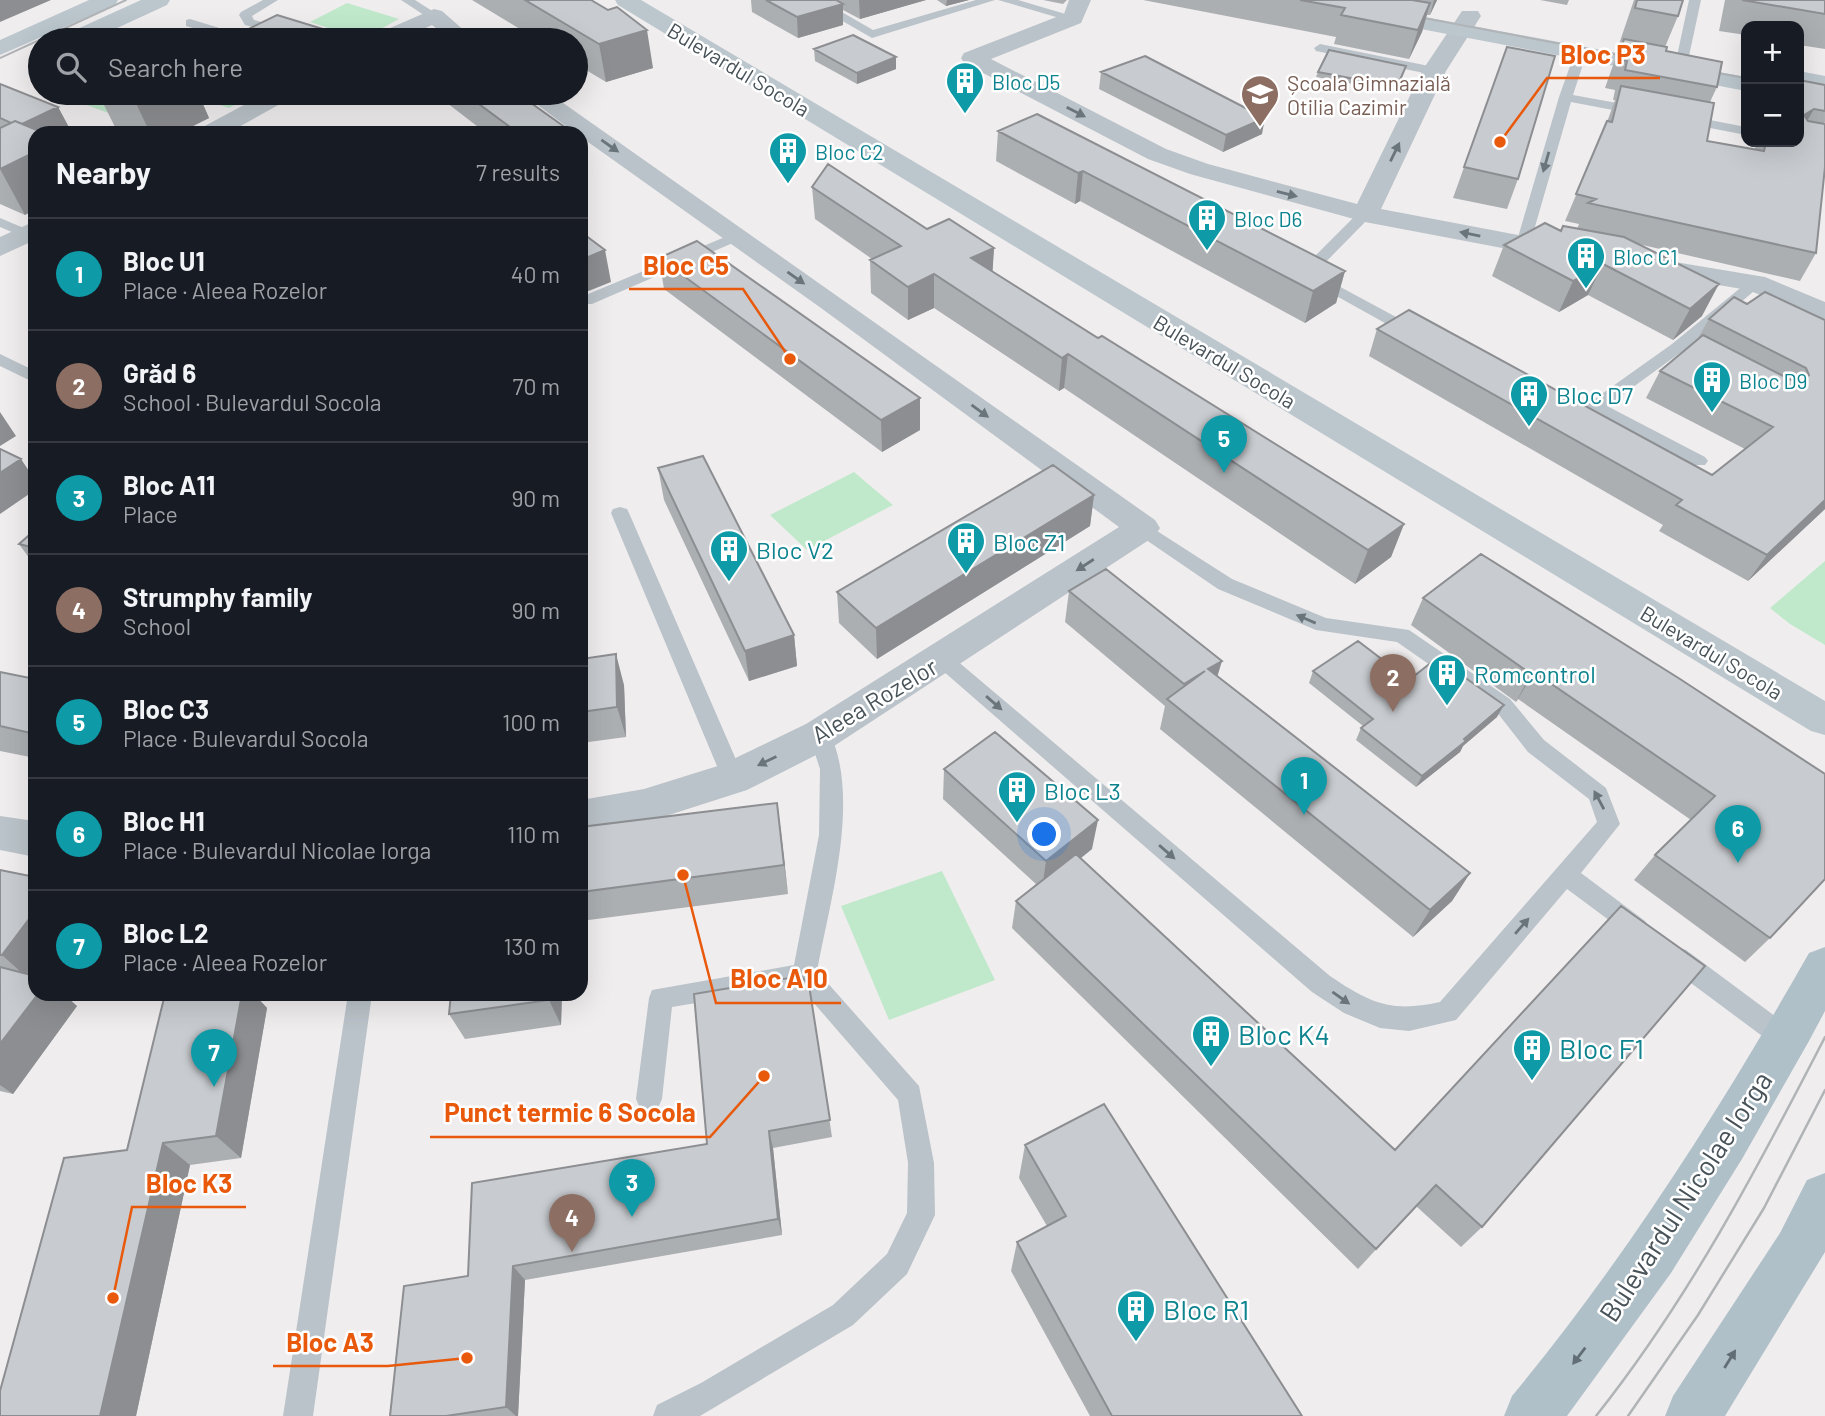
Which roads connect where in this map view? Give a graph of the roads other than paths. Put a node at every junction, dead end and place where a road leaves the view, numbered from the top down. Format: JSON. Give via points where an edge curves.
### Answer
{"nodes":[{"id":1,"x":107,"y":0,"type":"edge"},
{"id":2,"x":159,"y":0,"type":"edge"},
{"id":3,"x":272,"y":0,"type":"edge"},
{"id":4,"x":407,"y":0,"type":"edge"},
{"id":5,"x":626,"y":0,"type":"edge"},
{"id":6,"x":812,"y":0,"type":"edge"},
{"id":7,"x":989,"y":0,"type":"edge"},
{"id":8,"x":1004,"y":0,"type":"edge"},
{"id":9,"x":1300,"y":0,"type":"edge"},
{"id":10,"x":1381,"y":0,"type":"edge"},
{"id":11,"x":1695,"y":0,"type":"edge"},
{"id":12,"x":1076,"y":9,"type":"edge"},
{"id":13,"x":434,"y":16,"type":"junction"},
{"id":14,"x":191,"y":23,"type":"dead end"},
{"id":15,"x":1466,"y":23,"type":"junction"},
{"id":16,"x":45,"y":28,"type":"edge"},
{"id":17,"x":98,"y":28,"type":"edge"},
{"id":18,"x":207,"y":28,"type":"edge"},
{"id":19,"x":277,"y":28,"type":"edge"},
{"id":20,"x":408,"y":28,"type":"edge"},
{"id":21,"x":449,"y":28,"type":"edge"},
{"id":22,"x":28,"y":35,"type":"edge"},
{"id":23,"x":0,"y":48,"type":"edge"},
{"id":24,"x":1320,"y":48,"type":"edge"},
{"id":25,"x":1581,"y":52,"type":"junction"},
{"id":26,"x":1683,"y":56,"type":"junction"},
{"id":27,"x":1741,"y":67,"type":"edge"},
{"id":28,"x":1434,"y":71,"type":"junction"},
{"id":29,"x":1804,"y":79,"type":"edge"},
{"id":30,"x":1741,"y":83,"type":"edge"},
{"id":31,"x":1825,"y":83,"type":"edge"},
{"id":32,"x":1804,"y":95,"type":"edge"},
{"id":33,"x":1565,"y":97,"type":"junction"},
{"id":34,"x":1825,"y":99,"type":"edge"},
{"id":35,"x":261,"y":105,"type":"edge"},
{"id":36,"x":551,"y":105,"type":"edge"},
{"id":37,"x":222,"y":126,"type":"edge"},
{"id":38,"x":581,"y":126,"type":"edge"},
{"id":39,"x":1741,"y":130,"type":"edge"},
{"id":40,"x":588,"y":131,"type":"edge"},
{"id":41,"x":1365,"y":214,"type":"junction"},
{"id":42,"x":0,"y":222,"type":"edge"},
{"id":43,"x":28,"y":230,"type":"edge"},
{"id":44,"x":28,"y":233,"type":"edge"},
{"id":45,"x":737,"y":236,"type":"junction"},
{"id":46,"x":1523,"y":244,"type":"junction"},
{"id":47,"x":0,"y":248,"type":"edge"},
{"id":48,"x":1591,"y":256,"type":"edge"},
{"id":49,"x":1618,"y":260,"type":"edge"},
{"id":50,"x":1755,"y":283,"type":"junction"},
{"id":51,"x":588,"y":300,"type":"edge"},
{"id":52,"x":1825,"y":312,"type":"edge"},
{"id":53,"x":1430,"y":341,"type":"edge"},
{"id":54,"x":0,"y":359,"type":"edge"},
{"id":55,"x":28,"y":373,"type":"edge"},
{"id":56,"x":1595,"y":407,"type":"junction"},
{"id":57,"x":1552,"y":408,"type":"edge"},
{"id":58,"x":1699,"y":461,"type":"dead end"},
{"id":59,"x":620,"y":513,"type":"dead end"},
{"id":60,"x":1143,"y":528,"type":"junction"},
{"id":61,"x":942,"y":659,"type":"junction"},
{"id":62,"x":1825,"y":720,"type":"edge"},
{"id":63,"x":820,"y":735,"type":"junction"},
{"id":64,"x":733,"y":778,"type":"junction"},
{"id":65,"x":588,"y":816,"type":"edge"},
{"id":66,"x":0,"y":833,"type":"edge"},
{"id":67,"x":28,"y":838,"type":"edge"},
{"id":68,"x":1566,"y":875,"type":"junction"},
{"id":69,"x":1825,"y":967,"type":"edge"},
{"id":70,"x":804,"y":974,"type":"junction"},
{"id":71,"x":359,"y":1001,"type":"edge"},
{"id":72,"x":1786,"y":1039,"type":"junction"},
{"id":73,"x":649,"y":1099,"type":"dead end"},
{"id":74,"x":1825,"y":1198,"type":"edge"},
{"id":75,"x":298,"y":1416,"type":"edge"},
{"id":76,"x":668,"y":1416,"type":"edge"},
{"id":77,"x":1532,"y":1416,"type":"edge"},
{"id":78,"x":1693,"y":1416,"type":"edge"}],
"edges":[{"from":1,"to":16,"type":"main road"},
{"from":2,"to":17,"type":"main road"},
{"from":3,"to":19,"type":"lane","via":[[245,15],[249,22]]},
{"from":4,"to":13,"type":"lane"},
{"from":5,"to":62,"type":"main road","name":"Bulevardul Socola"},
{"from":6,"to":7,"type":"lane","via":[[873,34]]},
{"from":8,"to":12,"type":"lane"},
{"from":9,"to":15,"type":"main road"},
{"from":10,"to":15,"type":"main road"},
{"from":11,"to":26,"type":"lane"},
{"from":12,"to":41,"type":"street","one_way":true,"via":[[972,58],[1157,154],[1199,170]]},
{"from":13,"to":20,"type":"street"},
{"from":13,"to":21,"type":"street"},
{"from":14,"to":18,"type":"lane"},
{"from":15,"to":25,"type":"main road"},
{"from":15,"to":26,"type":"main road"},
{"from":15,"to":28,"type":"street"},
{"from":22,"to":23,"type":"main road"},
{"from":24,"to":28,"type":"lane"},
{"from":25,"to":30,"type":"main road"},
{"from":25,"to":33,"type":"lane"},
{"from":26,"to":27,"type":"main road"},
{"from":41,"to":28,"type":"street","one_way":true},
{"from":29,"to":31,"type":"main road"},
{"from":32,"to":34,"type":"main road"},
{"from":33,"to":39,"type":"lane"},
{"from":33,"to":46,"type":"lane","one_way":true},
{"from":35,"to":37,"type":"street"},
{"from":36,"to":38,"type":"street","one_way":true},
{"from":40,"to":45,"type":"street","one_way":true},
{"from":46,"to":41,"type":"street","one_way":true},
{"from":41,"to":53,"type":"lane","via":[[1299,271]]},
{"from":42,"to":43,"type":"lane"},
{"from":44,"to":47,"type":"street"},
{"from":45,"to":51,"type":"lane"},
{"from":45,"to":60,"type":"street","one_way":true},
{"from":46,"to":48,"type":"street"},
{"from":49,"to":50,"type":"street"},
{"from":50,"to":52,"type":"street"},
{"from":50,"to":56,"type":"lane","via":[[1684,350]]},
{"from":54,"to":55,"type":"lane"},
{"from":56,"to":57,"type":"lane","via":[[1576,421]]},
{"from":56,"to":58,"type":"lane"},
{"from":59,"to":64,"type":"lane"},
{"from":60,"to":61,"type":"street","name":"Aleea Rozelor","one_way":true},
{"from":68,"to":60,"type":"lane","one_way":true,"via":[[1609,824],[1598,794],[1536,746],[1503,705],[1402,635],[1322,625],[1225,584]]},
{"from":61,"to":63,"type":"street","name":"Aleea Rozelor"},
{"from":61,"to":68,"type":"lane","one_way":true,"via":[[1321,984],[1358,1010],[1389,1021],[1447,1012]]},
{"from":63,"to":64,"type":"street","name":"Aleea Rozelor","one_way":true},
{"from":63,"to":70,"type":"lane","via":[[831,769],[830,835]]},
{"from":64,"to":65,"type":"street","name":"Aleea Rozelor","via":[[644,806]]},
{"from":66,"to":67,"type":"street"},
{"from":68,"to":72,"type":"lane"},
{"from":69,"to":72,"type":"main road","name":"Bulevardul Nicolae Iorga"},
{"from":70,"to":73,"type":"lane","via":[[661,998]]},
{"from":70,"to":76,"type":"lane","via":[[910,1095],[921,1163],[921,1215],[897,1264],[843,1315]]},
{"from":71,"to":75,"type":"lane"},
{"from":72,"to":77,"type":"main road","name":"Bulevardul Nicolae Iorga","one_way":true,"via":[[1650,1262]]},
{"from":78,"to":74,"type":"main road","one_way":true,"via":[[1798,1251]]}]}
